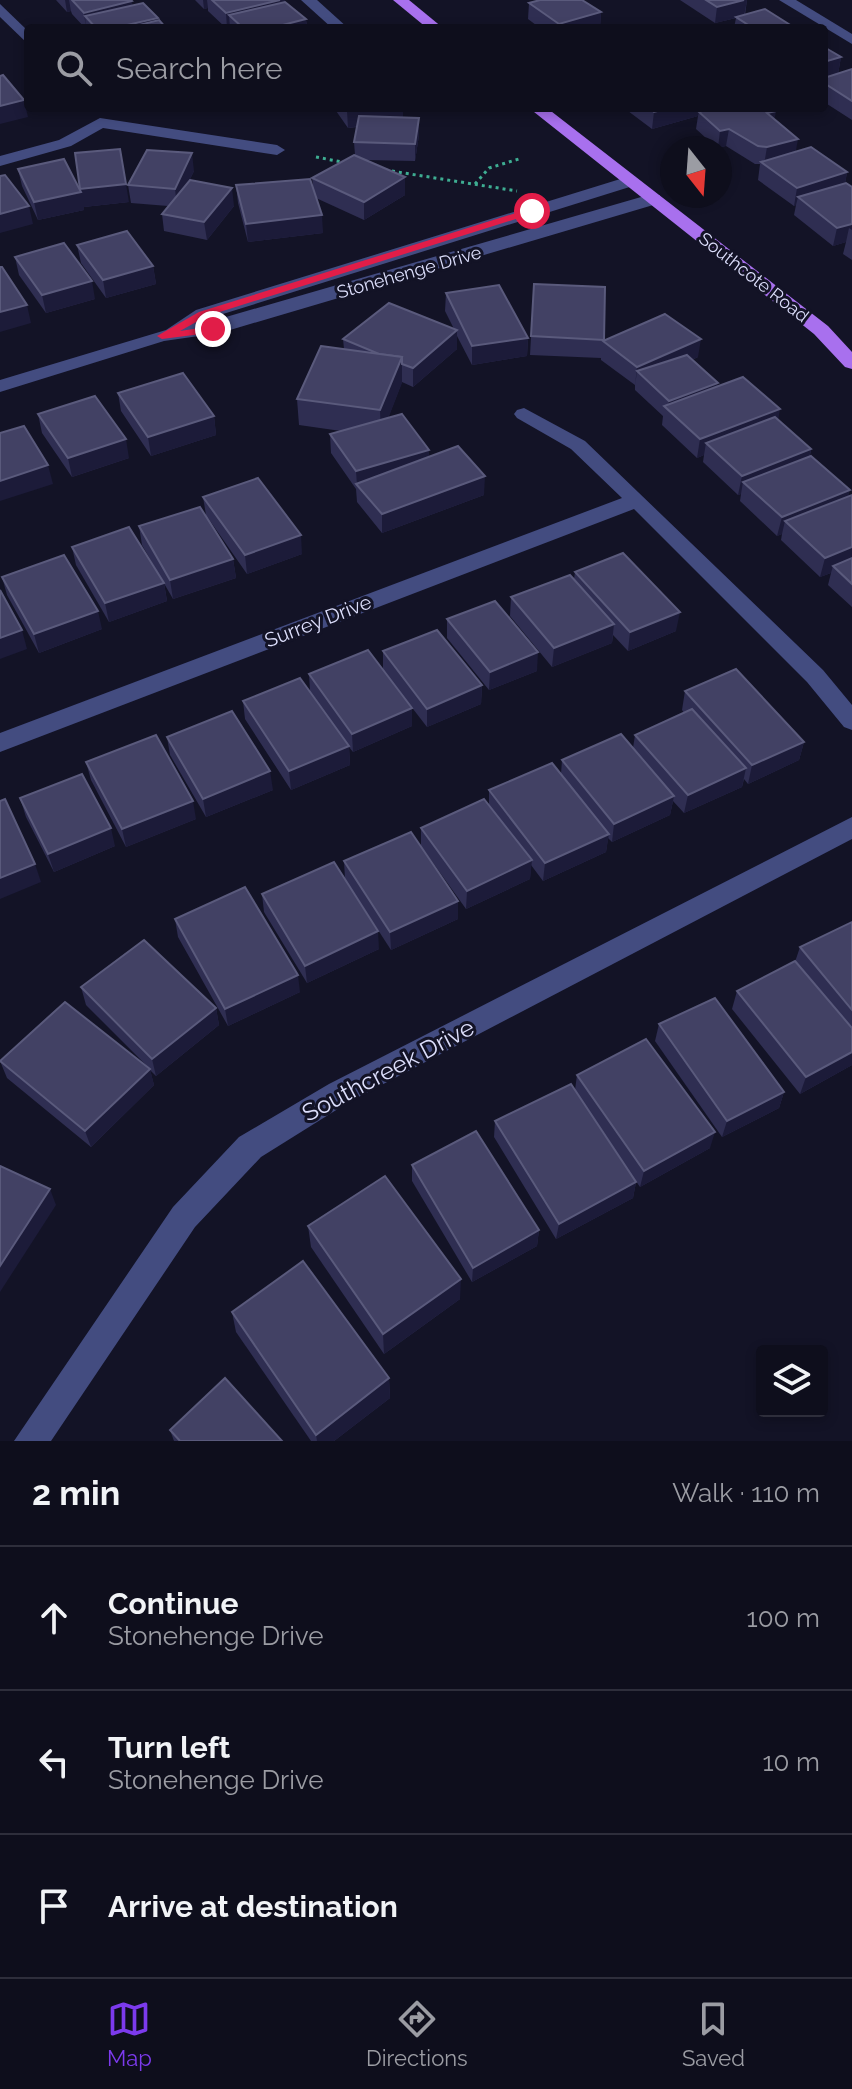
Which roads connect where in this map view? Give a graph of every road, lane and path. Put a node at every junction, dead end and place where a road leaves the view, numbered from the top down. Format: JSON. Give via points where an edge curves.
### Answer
{"nodes":[{"id":1,"x":308,"y":0,"type":"edge"},
{"id":2,"x":400,"y":0,"type":"edge"},
{"id":3,"x":786,"y":0,"type":"edge"},
{"id":4,"x":0,"y":8,"type":"edge"},
{"id":5,"x":336,"y":24,"type":"edge"},
{"id":6,"x":431,"y":24,"type":"edge"},
{"id":7,"x":826,"y":24,"type":"edge"},
{"id":8,"x":828,"y":25,"type":"edge"},
{"id":9,"x":24,"y":35,"type":"edge"},
{"id":10,"x":852,"y":40,"type":"edge"},
{"id":11,"x":90,"y":112,"type":"edge"},
{"id":12,"x":542,"y":112,"type":"edge"},
{"id":13,"x":100,"y":123,"type":"junction"},
{"id":14,"x":277,"y":150,"type":"dead end"},
{"id":15,"x":316,"y":157,"type":"dead end"},
{"id":16,"x":519,"y":159,"type":"dead end"},
{"id":17,"x":0,"y":161,"type":"edge"},
{"id":18,"x":361,"y":166,"type":"edge"},
{"id":19,"x":376,"y":168,"type":"edge"},
{"id":20,"x":630,"y":181,"type":"junction"},
{"id":21,"x":475,"y":184,"type":"junction"},
{"id":22,"x":524,"y":197,"type":"dead end"},
{"id":23,"x":654,"y":199,"type":"junction"},
{"id":24,"x":162,"y":336,"type":"junction"},
{"id":25,"x":852,"y":363,"type":"edge"},
{"id":26,"x":0,"y":386,"type":"edge"},
{"id":27,"x":524,"y":414,"type":"dead end"},
{"id":28,"x":637,"y":500,"type":"junction"},
{"id":29,"x":852,"y":721,"type":"edge"},
{"id":30,"x":0,"y":743,"type":"edge"},
{"id":31,"x":852,"y":827,"type":"edge"},
{"id":32,"x":31,"y":1441,"type":"edge"}],
"edges":[{"from":1,"to":5,"type":"street"},
{"from":2,"to":6,"type":"main road"},
{"from":3,"to":7,"type":"street"},
{"from":4,"to":9,"type":"street"},
{"from":8,"to":10,"type":"street"},
{"from":11,"to":13,"type":"street"},
{"from":12,"to":20,"type":"main road","name":"Southcote Road"},
{"from":13,"to":14,"type":"street"},
{"from":13,"to":17,"type":"street","via":[[65,143]]},
{"from":15,"to":18,"type":"path"},
{"from":16,"to":21,"type":"path","via":[[489,168]]},
{"from":19,"to":21,"type":"path"},
{"from":20,"to":23,"type":"main road","name":"Southcote Road"},
{"from":20,"to":24,"type":"street","name":"Stonehenge Drive","via":[[203,314]]},
{"from":21,"to":22,"type":"path","via":[[514,190]]},
{"from":23,"to":24,"type":"street","name":"Stonehenge Drive","via":[[213,329]]},
{"from":23,"to":25,"type":"main road","name":"Southcote Road","via":[[821,330]]},
{"from":24,"to":26,"type":"street","name":"Stonehenge Drive"},
{"from":27,"to":28,"type":"street","via":[[578,445]]},
{"from":28,"to":29,"type":"street","via":[[815,676]]},
{"from":28,"to":30,"type":"street","name":"Surrey Drive"},
{"from":31,"to":32,"type":"street","name":"Southcreek Drive","via":[[339,1093],[250,1147],[184,1217]]}]}
